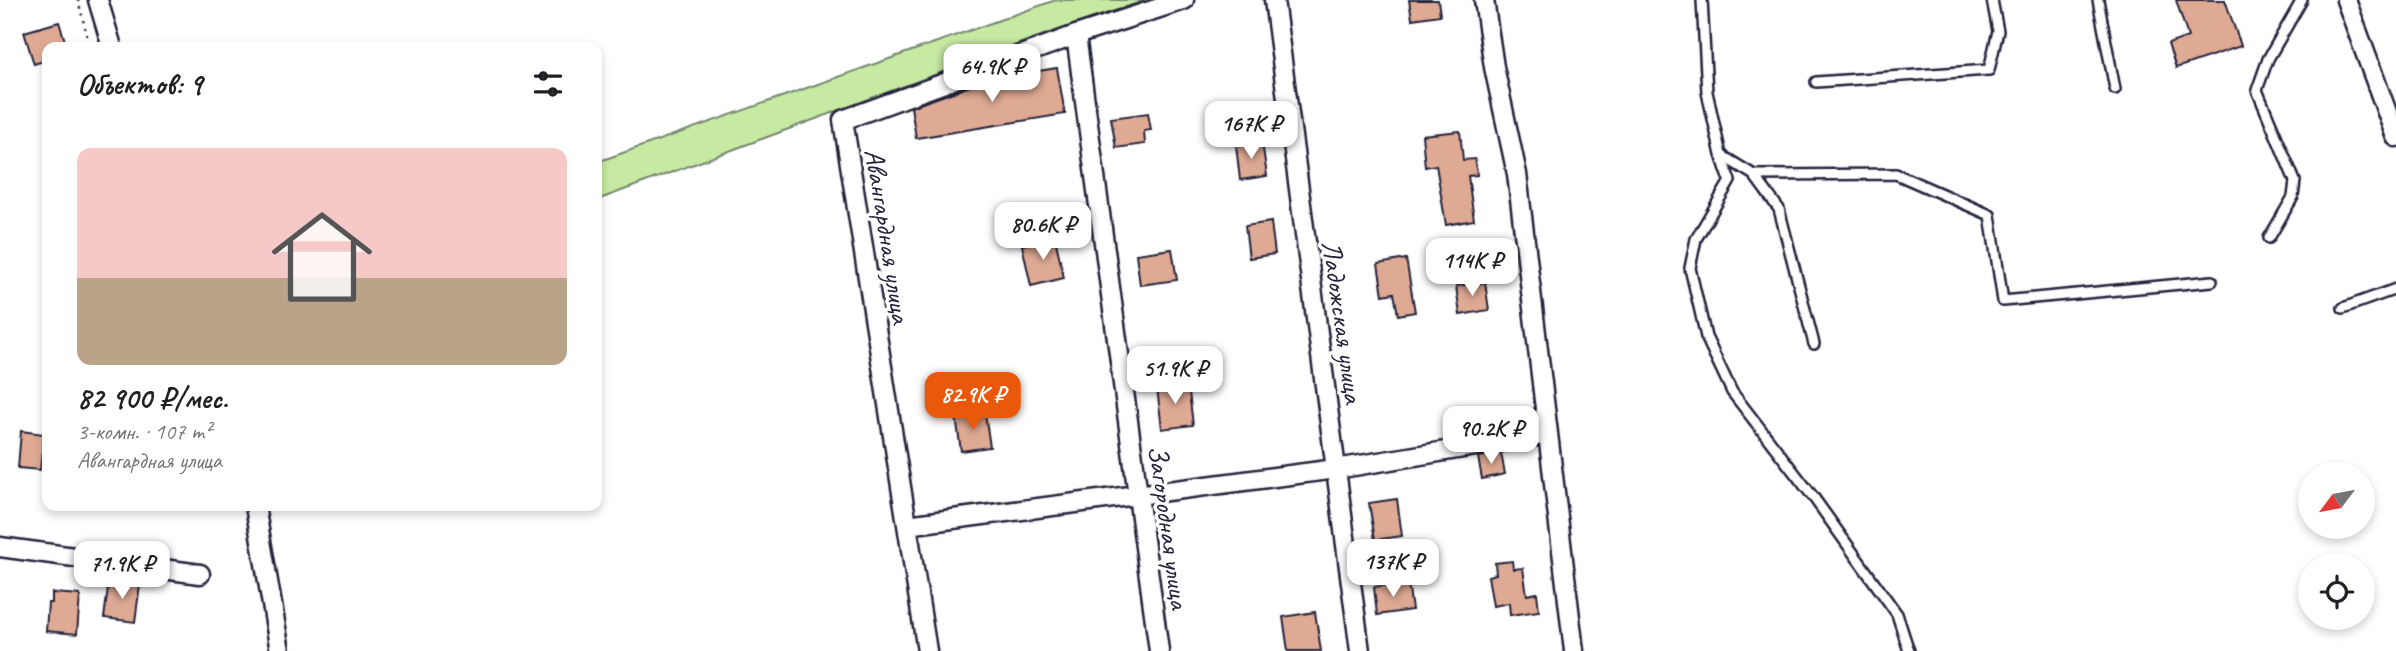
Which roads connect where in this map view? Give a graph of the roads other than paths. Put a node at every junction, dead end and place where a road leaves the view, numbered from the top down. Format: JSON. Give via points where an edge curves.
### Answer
{"nodes":[{"id":1,"x":99,"y":0,"type":"edge"},
{"id":2,"x":1184,"y":0,"type":"edge"},
{"id":3,"x":1274,"y":0,"type":"edge"},
{"id":4,"x":1484,"y":0,"type":"edge"},
{"id":5,"x":1702,"y":0,"type":"edge"},
{"id":6,"x":1992,"y":0,"type":"edge"},
{"id":7,"x":2098,"y":0,"type":"edge"},
{"id":8,"x":2302,"y":0,"type":"edge"},
{"id":9,"x":2346,"y":0,"type":"edge"},
{"id":10,"x":1076,"y":35,"type":"junction"},
{"id":11,"x":111,"y":42,"type":"edge"},
{"id":12,"x":1816,"y":82,"type":"dead end"},
{"id":13,"x":2115,"y":89,"type":"dead end"},
{"id":14,"x":2396,"y":137,"type":"edge"},
{"id":15,"x":1721,"y":155,"type":"junction"},
{"id":16,"x":1754,"y":175,"type":"junction"},
{"id":17,"x":2269,"y":238,"type":"dead end"},
{"id":18,"x":2212,"y":281,"type":"dead end"},
{"id":19,"x":2396,"y":289,"type":"edge"},
{"id":20,"x":2343,"y":308,"type":"dead end"},
{"id":21,"x":1814,"y":344,"type":"dead end"},
{"id":22,"x":1548,"y":434,"type":"junction"},
{"id":23,"x":1336,"y":469,"type":"junction"},
{"id":24,"x":1138,"y":494,"type":"junction"},
{"id":25,"x":256,"y":511,"type":"edge"},
{"id":26,"x":907,"y":525,"type":"junction"},
{"id":27,"x":0,"y":547,"type":"edge"},
{"id":28,"x":200,"y":574,"type":"dead end"},
{"id":29,"x":280,"y":651,"type":"edge"},
{"id":30,"x":927,"y":651,"type":"edge"},
{"id":31,"x":1159,"y":651,"type":"edge"},
{"id":32,"x":1360,"y":651,"type":"edge"},
{"id":33,"x":1574,"y":651,"type":"edge"},
{"id":34,"x":1909,"y":651,"type":"edge"}],
"edges":[{"from":1,"to":11,"type":"street"},
{"from":2,"to":10,"type":"street"},
{"from":3,"to":23,"type":"street","name":"Ладожская улица"},
{"from":4,"to":22,"type":"street","via":[[1517,174]]},
{"from":5,"to":15,"type":"lane","via":[[1707,92]]},
{"from":6,"to":12,"type":"lane","via":[[1998,31],[1989,70]]},
{"from":7,"to":13,"type":"lane"},
{"from":8,"to":17,"type":"lane","via":[[2268,59],[2257,90],[2295,181],[2294,197]]},
{"from":9,"to":14,"type":"street"},
{"from":10,"to":24,"type":"street","name":"Загородная улица"},
{"from":10,"to":26,"type":"street","name":"Авангардная улица","via":[[843,120]]},
{"from":15,"to":16,"type":"lane"},
{"from":15,"to":34,"type":"lane","via":[[1730,181],[1696,239],[1690,268],[1706,337],[1732,392],[1897,614]]},
{"from":16,"to":18,"type":"lane","via":[[1896,174],[1990,215],[2003,301]]},
{"from":16,"to":21,"type":"lane","via":[[1779,209]]},
{"from":19,"to":20,"type":"lane"},
{"from":22,"to":23,"type":"street"},
{"from":22,"to":33,"type":"street"},
{"from":23,"to":24,"type":"street"},
{"from":23,"to":32,"type":"street","name":"Ладожская улица"},
{"from":24,"to":26,"type":"street"},
{"from":24,"to":31,"type":"street","name":"Загородная улица"},
{"from":25,"to":29,"type":"street"},
{"from":26,"to":30,"type":"street","name":"Авангардная улица"},
{"from":27,"to":28,"type":"street"}]}
